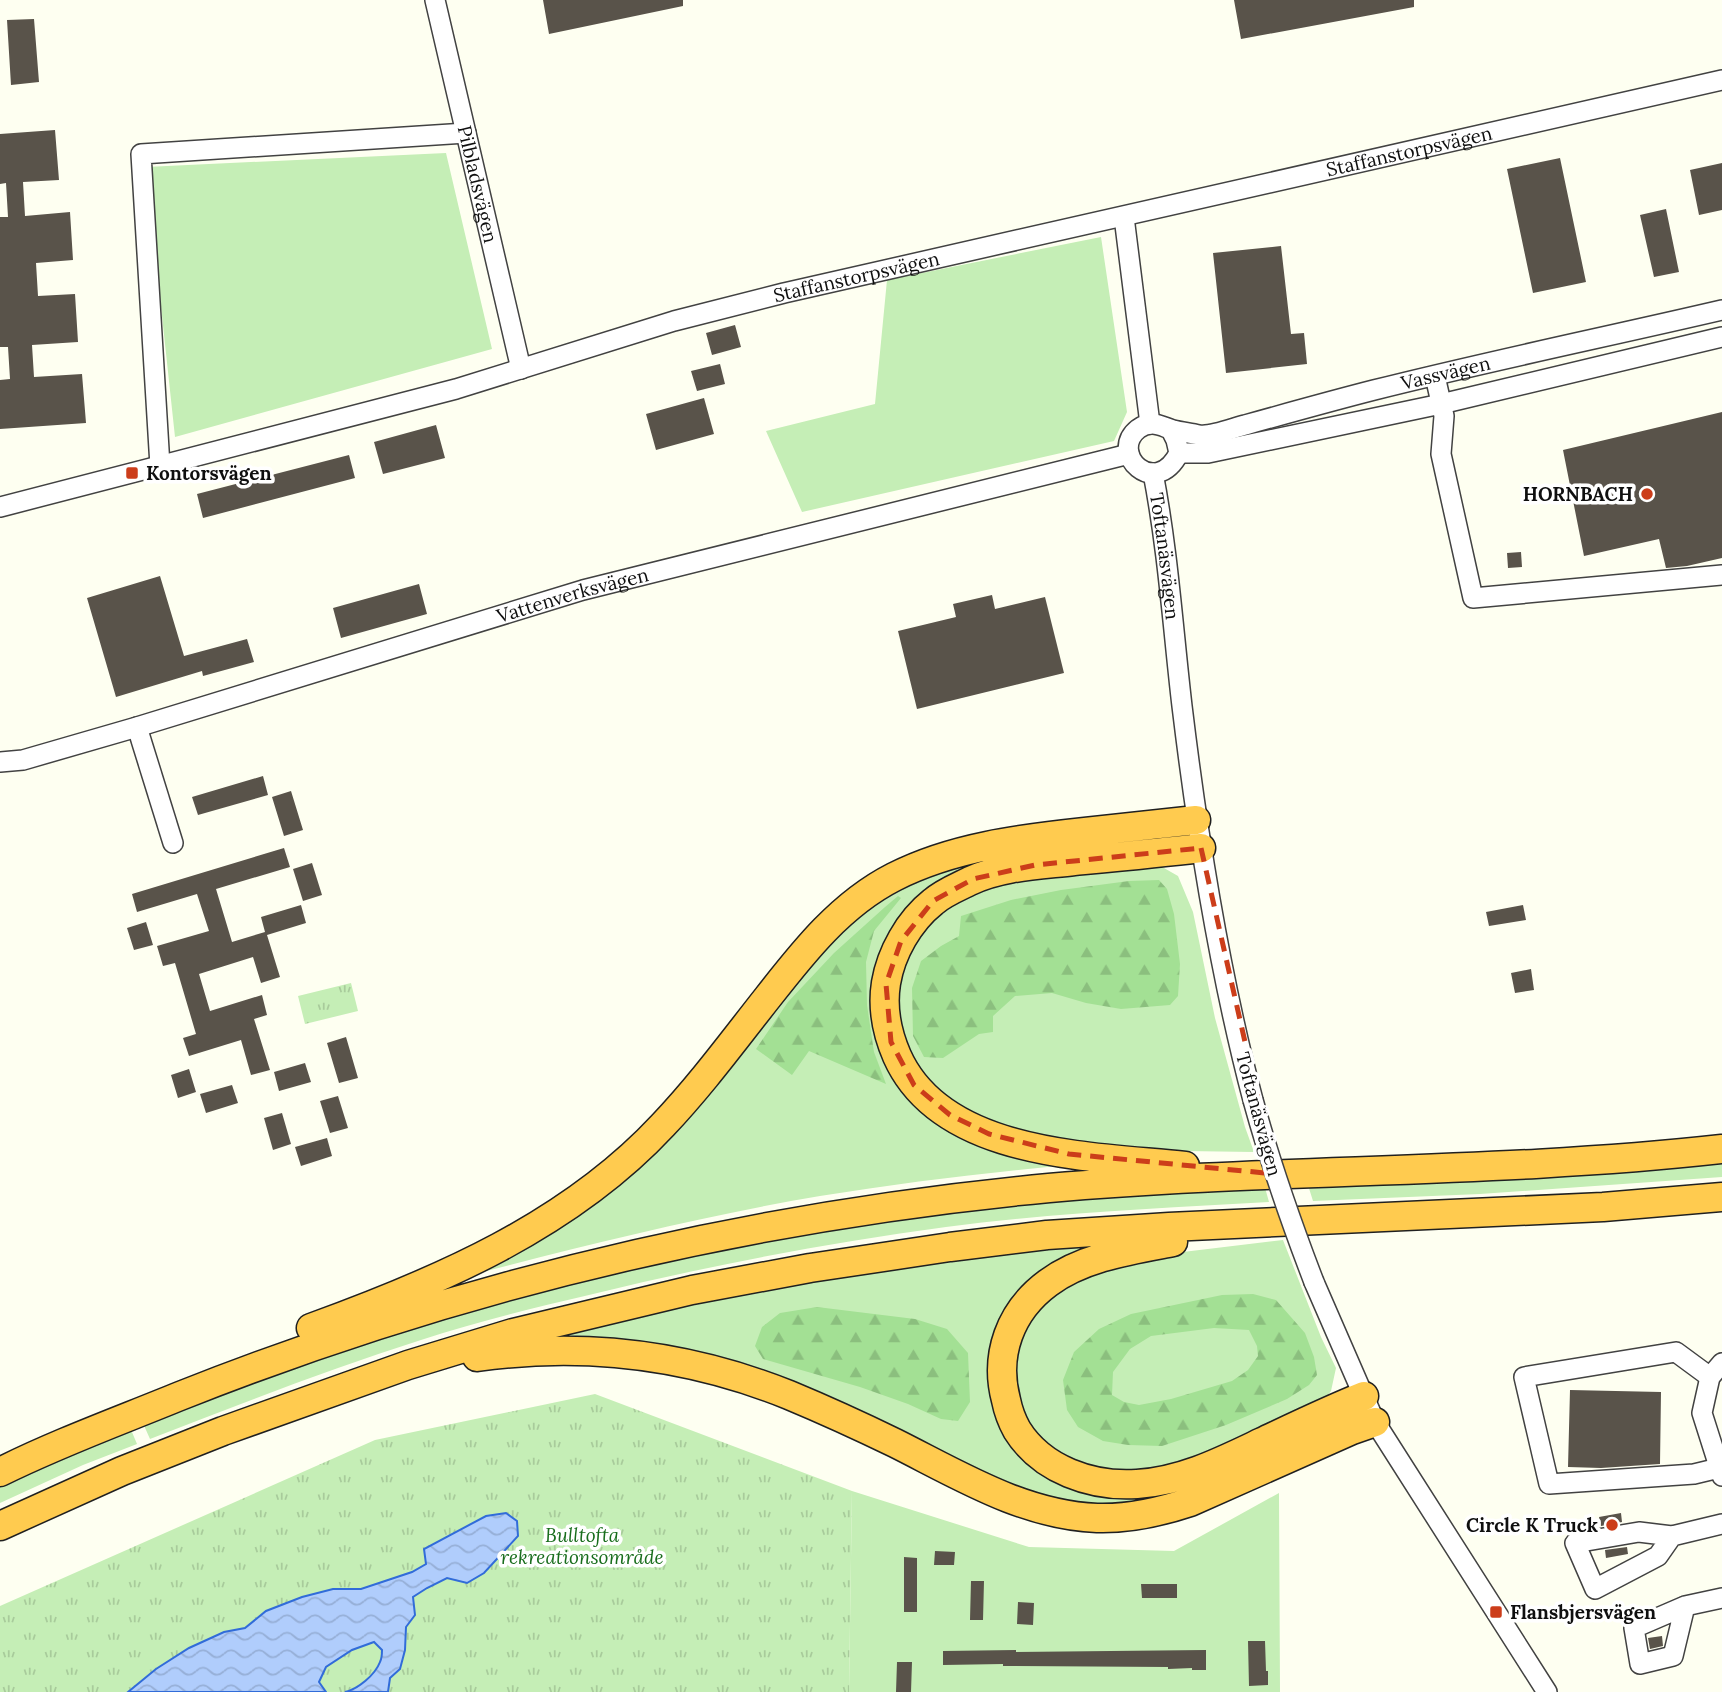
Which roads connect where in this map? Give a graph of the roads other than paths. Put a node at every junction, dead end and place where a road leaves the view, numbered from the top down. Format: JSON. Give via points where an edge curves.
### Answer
{"nodes":[{"id":1,"x":435,"y":0,"type":"edge"},
{"id":2,"x":1722,"y":80,"type":"edge"},
{"id":3,"x":466,"y":133,"type":"junction"},
{"id":4,"x":1124,"y":217,"type":"junction"},
{"id":5,"x":1722,"y":310,"type":"edge"},
{"id":6,"x":1722,"y":337,"type":"edge"},
{"id":7,"x":521,"y":369,"type":"junction"},
{"id":8,"x":1434,"y":376,"type":"junction"},
{"id":9,"x":1441,"y":404,"type":"junction"},
{"id":10,"x":1150,"y":424,"type":"junction"},
{"id":11,"x":1171,"y":430,"type":"junction"},
{"id":12,"x":1179,"y":453,"type":"junction"},
{"id":13,"x":1129,"y":454,"type":"junction"},
{"id":14,"x":160,"y":466,"type":"junction"},
{"id":15,"x":1153,"y":474,"type":"junction"},
{"id":16,"x":0,"y":507,"type":"edge"},
{"id":17,"x":1722,"y":575,"type":"edge"},
{"id":18,"x":137,"y":727,"type":"junction"},
{"id":19,"x":23,"y":760,"type":"junction"},
{"id":20,"x":0,"y":762,"type":"edge"},
{"id":21,"x":0,"y":773,"type":"edge"},
{"id":22,"x":1196,"y":820,"type":"junction"},
{"id":23,"x":173,"y":843,"type":"dead end"},
{"id":24,"x":1201,"y":848,"type":"junction"},
{"id":25,"x":1722,"y":1149,"type":"edge"},
{"id":26,"x":1261,"y":1174,"type":"junction"},
{"id":27,"x":1722,"y":1197,"type":"edge"},
{"id":28,"x":1424,"y":1216,"type":"junction"},
{"id":29,"x":1716,"y":1370,"type":"edge"},
{"id":30,"x":1364,"y":1396,"type":"junction"},
{"id":31,"x":302,"y":1403,"type":"junction"},
{"id":32,"x":1375,"y":1422,"type":"junction"},
{"id":33,"x":4,"y":1470,"type":"edge"},
{"id":34,"x":1721,"y":1472,"type":"edge"},
{"id":35,"x":1722,"y":1524,"type":"edge"},
{"id":36,"x":0,"y":1526,"type":"edge"},
{"id":37,"x":1672,"y":1536,"type":"junction"},
{"id":38,"x":1722,"y":1598,"type":"edge"},
{"id":39,"x":1685,"y":1606,"type":"dead end"},
{"id":40,"x":1547,"y":1692,"type":"edge"}],
"edges":[{"from":1,"to":3,"type":"street","name":"Pilbladsvägen"},
{"from":2,"to":4,"type":"street","name":"Staffanstorpsvägen"},
{"from":3,"to":7,"type":"street","name":"Pilbladsvägen"},
{"from":3,"to":14,"type":"street","via":[[141,154]]},
{"from":4,"to":7,"type":"street","name":"Staffanstorpsvägen","via":[[784,293],[674,321]]},
{"from":4,"to":10,"type":"street"},
{"from":5,"to":8,"type":"street","name":"Vassvägen"},
{"from":6,"to":9,"type":"street","name":"Vassvägen"},
{"from":7,"to":14,"type":"street","name":"Staffanstorpsvägen"},
{"from":8,"to":9,"type":"street"},
{"from":8,"to":11,"type":"street","name":"Vassvägen","via":[[1204,436]]},
{"from":9,"to":12,"type":"street","name":"Vassvägen","via":[[1208,453]]},
{"from":9,"to":17,"type":"street","via":[[1441,454],[1473,598]]},
{"from":10,"to":11,"type":"street"},
{"from":10,"to":13,"type":"street","via":[[1132,436]]},
{"from":11,"to":12,"type":"street"},
{"from":12,"to":15,"type":"street","via":[[1169,467]]},
{"from":13,"to":15,"type":"street","via":[[1135,466]]},
{"from":13,"to":18,"type":"street","name":"Vattenverksvägen","via":[[583,590]]},
{"from":14,"to":16,"type":"street","name":"Staffanstorpsvägen"},
{"from":15,"to":22,"type":"street","name":"Toftanäsvägen"},
{"from":18,"to":19,"type":"street","name":"Vattenverksvägen"},
{"from":18,"to":23,"type":"street"},
{"from":19,"to":20,"type":"street","name":"Vattenverksvägen"},
{"from":19,"to":21,"type":"street","name":"Vattenverksvägen"},
{"from":22,"to":24,"type":"street","name":"Toftanäsvägen"},
{"from":22,"to":33,"type":"highway","via":[[987,846],[935,859],[891,878],[847,908],[815,940],[646,1142],[548,1219],[426,1282],[149,1391]]},
{"from":24,"to":26,"type":"highway","via":[[1002,871],[953,889],[933,901],[901,941],[886,984],[886,1023],[898,1058],[925,1097],[989,1134],[1069,1154]]},
{"from":24,"to":30,"type":"street","name":"Toftanäsvägen","bridge":true,"via":[[1219,948],[1267,1152],[1314,1282]]},
{"from":25,"to":26,"type":"highway","via":[[1479,1166]]},
{"from":26,"to":33,"type":"highway","via":[[1049,1188],[907,1205],[791,1223],[592,1264],[317,1346],[206,1386]]},
{"from":27,"to":28,"type":"highway"},
{"from":28,"to":30,"type":"highway","via":[[1172,1242],[1090,1262],[1069,1270],[1033,1296],[1010,1329],[1004,1347],[1003,1390],[1017,1430],[1065,1471],[1111,1484],[1167,1480],[1192,1473]]},
{"from":28,"to":31,"type":"highway","via":[[1047,1235],[810,1268],[692,1290],[513,1333]]},
{"from":29,"to":34,"type":"street","via":[[1702,1413]]},
{"from":29,"to":34,"type":"street","via":[[1676,1352],[1524,1377],[1549,1484]]},
{"from":30,"to":32,"type":"street","name":"Toftanäsvägen"},
{"from":31,"to":32,"type":"highway","via":[[403,1372],[498,1354],[618,1352],[671,1360],[749,1381],[850,1422],[1001,1496],[1096,1518],[1139,1516],[1190,1502]]},
{"from":31,"to":36,"type":"highway","via":[[122,1471]]},
{"from":32,"to":40,"type":"street","name":"Toftanäsvägen"},
{"from":35,"to":37,"type":"street"},
{"from":37,"to":37,"type":"street","via":[[1639,1532],[1575,1543],[1595,1589],[1658,1556]]},
{"from":38,"to":39,"type":"street"}]}
